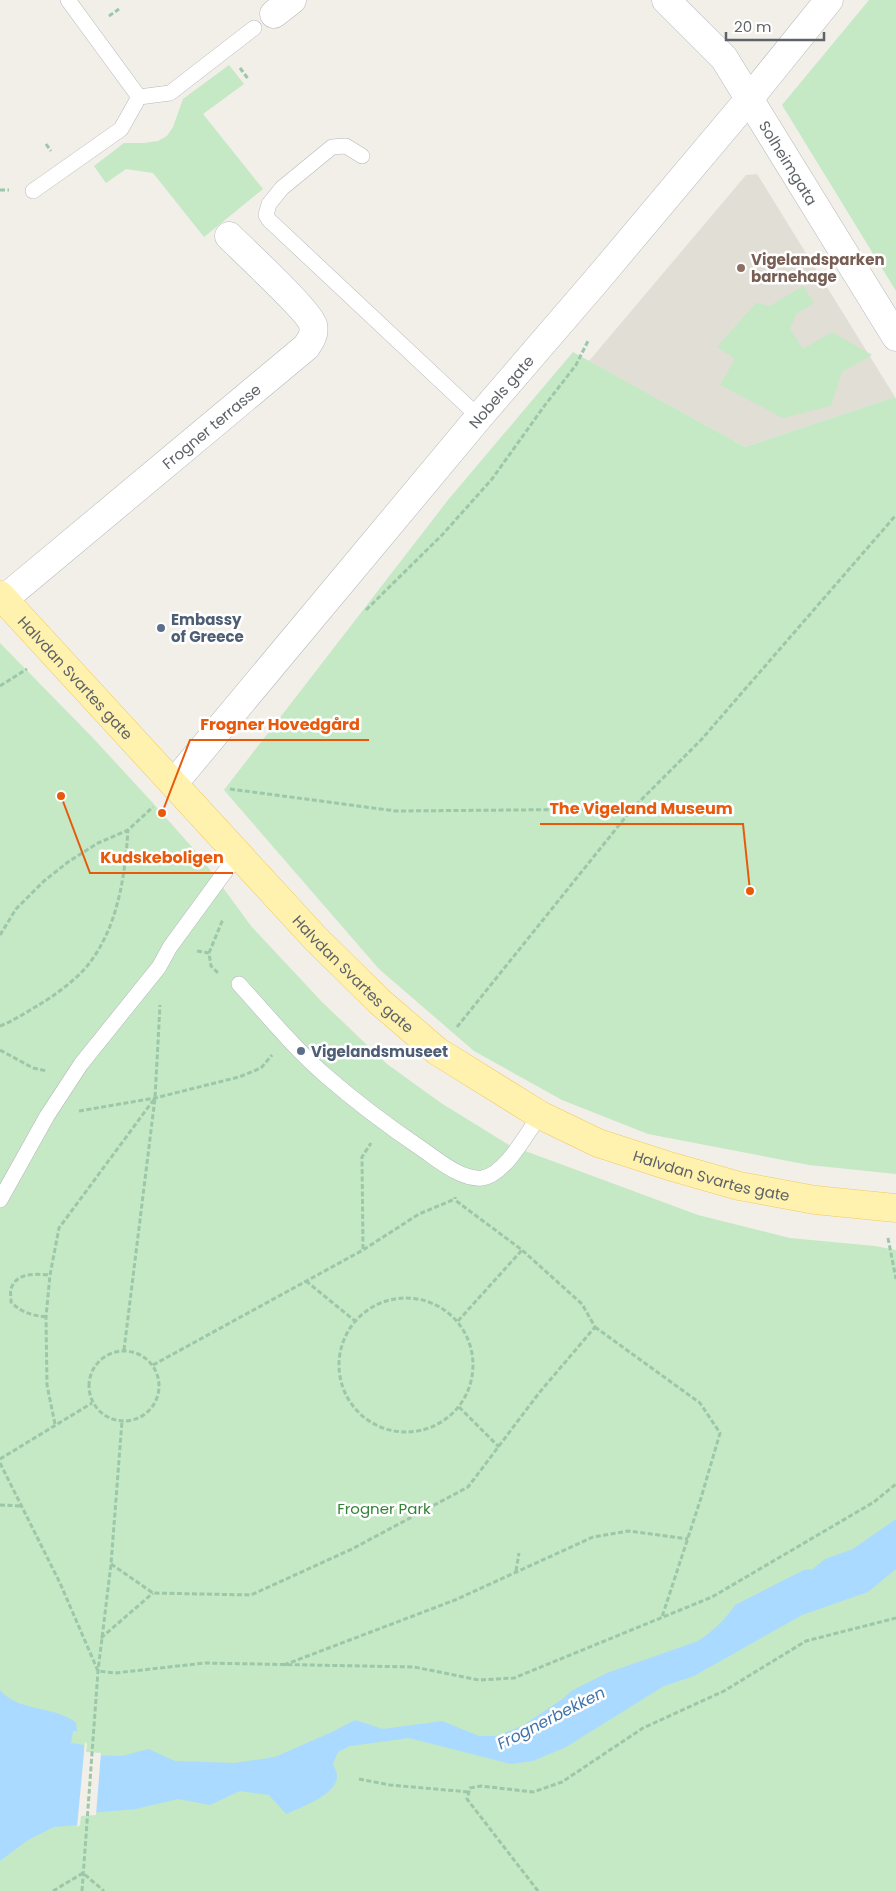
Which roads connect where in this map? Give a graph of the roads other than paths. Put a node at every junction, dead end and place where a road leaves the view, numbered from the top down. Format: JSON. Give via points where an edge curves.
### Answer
{"nodes":[{"id":1,"x":68,"y":0,"type":"edge"},
{"id":2,"x":666,"y":0,"type":"edge"},
{"id":3,"x":829,"y":0,"type":"edge"},
{"id":4,"x":273,"y":14,"type":"edge"},
{"id":5,"x":139,"y":97,"type":"junction"},
{"id":6,"x":749,"y":99,"type":"junction"},
{"id":7,"x":362,"y":156,"type":"dead end"},
{"id":8,"x":33,"y":191,"type":"dead end"},
{"id":9,"x":229,"y":236,"type":"dead end"},
{"id":10,"x":896,"y":337,"type":"edge"},
{"id":11,"x":479,"y":417,"type":"junction"},
{"id":12,"x":2,"y":597,"type":"edge"},
{"id":13,"x":167,"y":793,"type":"junction"},
{"id":14,"x":238,"y":854,"type":"junction"},
{"id":15,"x":239,"y":984,"type":"road end"},
{"id":16,"x":540,"y":1115,"type":"junction"},
{"id":17,"x":0,"y":1200,"type":"edge"},
{"id":18,"x":896,"y":1208,"type":"edge"}],
"edges":[{"from":1,"to":5,"type":"lane"},
{"from":2,"to":6,"type":"street","name":"Solheimgata","via":[[724,58]]},
{"from":3,"to":6,"type":"street","name":"Nobels gate"},
{"from":4,"to":5,"type":"lane","via":[[170,93]]},
{"from":5,"to":8,"type":"lane","via":[[121,129]]},
{"from":6,"to":10,"type":"street","name":"Solheimgata"},
{"from":6,"to":11,"type":"street","name":"Nobels gate"},
{"from":7,"to":11,"type":"lane","via":[[346,146],[332,147],[282,188],[269,204],[266,215]]},
{"from":9,"to":12,"type":"street","name":"Frogner terrasse","via":[[300,307],[313,324],[313,336],[306,347]]},
{"from":11,"to":13,"type":"street","name":"Nobels gate"},
{"from":12,"to":13,"type":"main road","name":"Halvdan Svartes gate"},
{"from":13,"to":14,"type":"main road","name":"Halvdan Svartes gate"},
{"from":14,"to":16,"type":"main road","name":"Halvdan Svartes gate","via":[[315,938],[437,1051]]},
{"from":14,"to":17,"type":"lane","via":[[159,967],[75,1072]]},
{"from":15,"to":16,"type":"lane","via":[[325,1075],[384,1123],[464,1175],[482,1178],[495,1174]]},
{"from":16,"to":18,"type":"main road","name":"Halvdan Svartes gate","via":[[598,1143],[739,1186],[815,1200]]}]}
